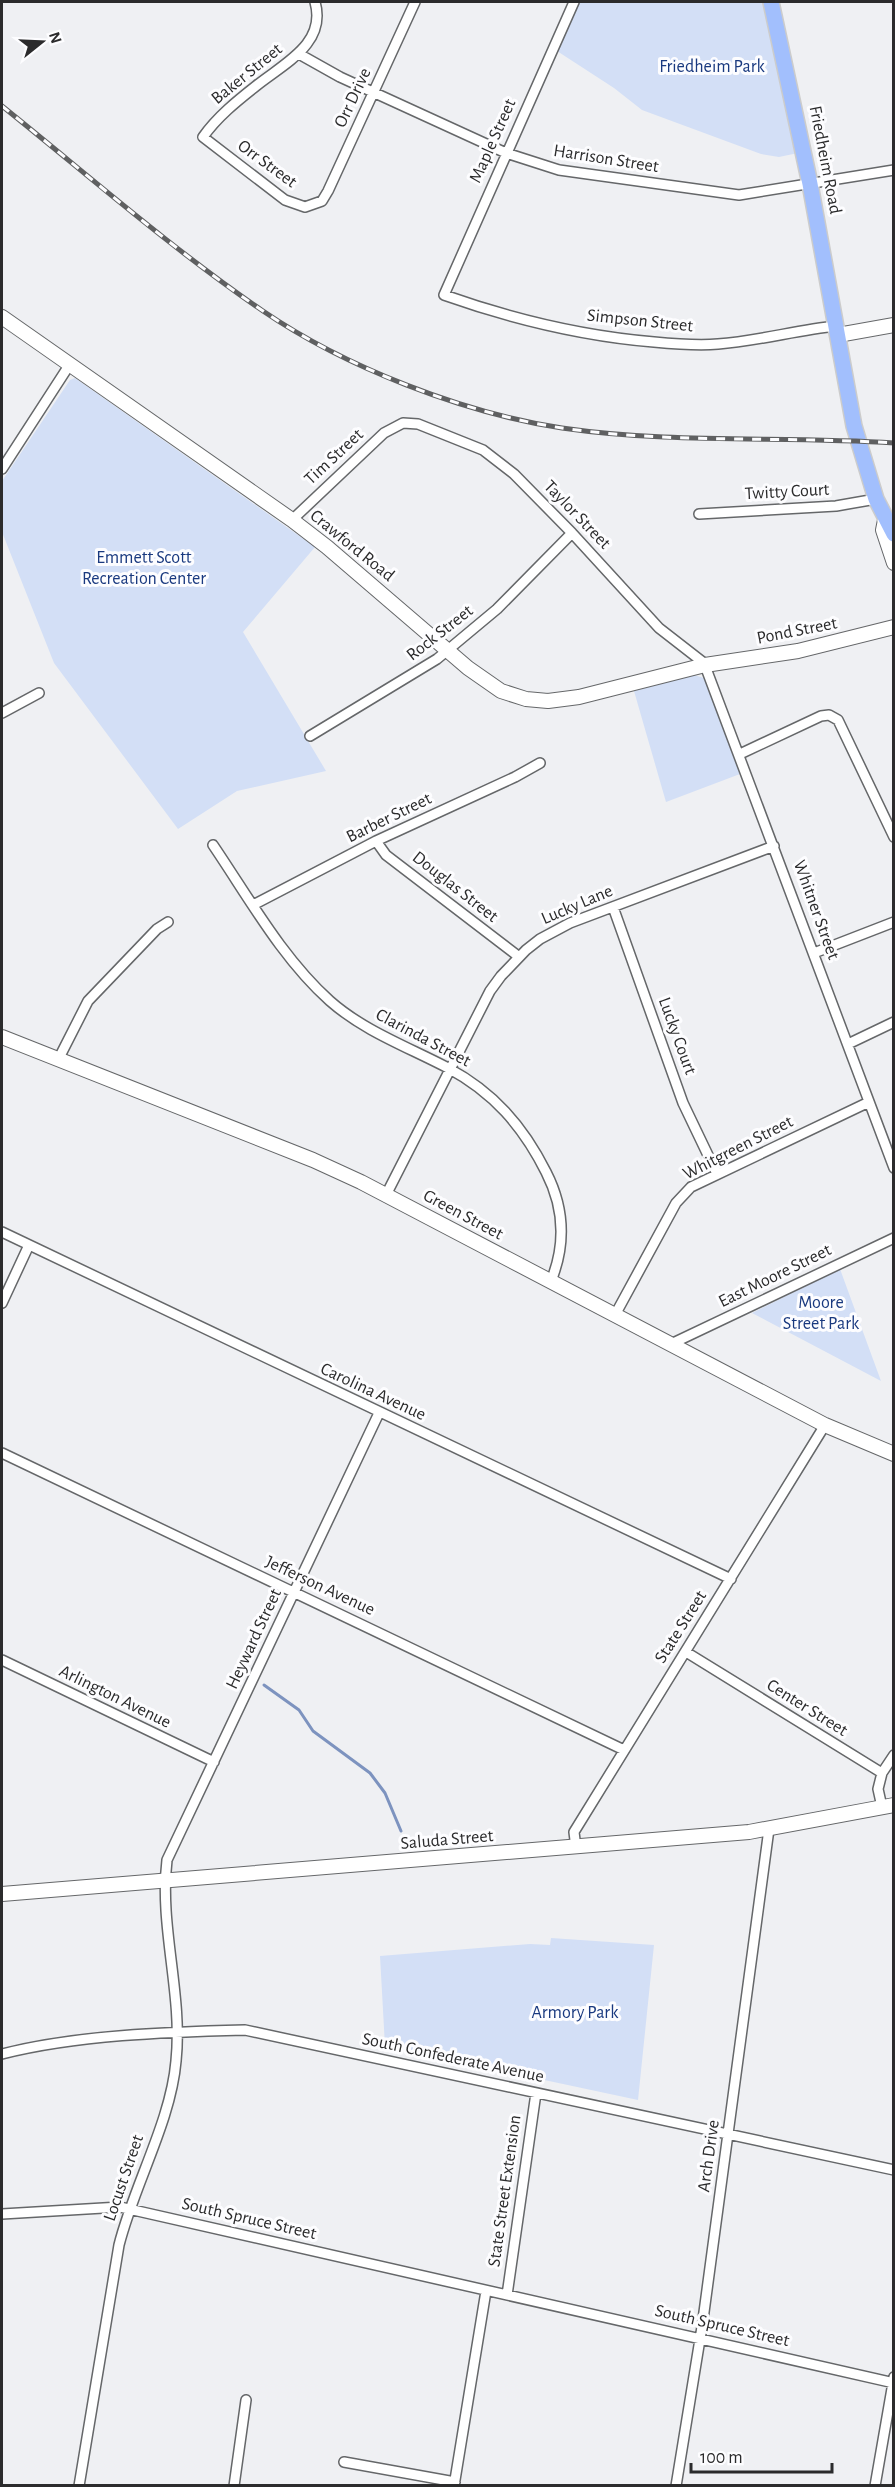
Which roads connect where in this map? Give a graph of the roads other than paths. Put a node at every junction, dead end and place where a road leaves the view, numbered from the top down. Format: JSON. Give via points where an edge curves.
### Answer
{"nodes":[{"id":1,"x":315,"y":2,"type":"edge"},
{"id":2,"x":415,"y":2,"type":"edge"},
{"id":3,"x":574,"y":2,"type":"edge"},
{"id":4,"x":771,"y":2,"type":"edge"},
{"id":5,"x":299,"y":54,"type":"junction"},
{"id":6,"x":374,"y":93,"type":"junction"},
{"id":7,"x":203,"y":137,"type":"joint"},
{"id":8,"x":506,"y":153,"type":"junction"},
{"id":9,"x":894,"y":171,"type":"edge"},
{"id":10,"x":810,"y":184,"type":"junction"},
{"id":11,"x":316,"y":204,"type":"joint"},
{"id":12,"x":444,"y":296,"type":"joint"},
{"id":13,"x":2,"y":317,"type":"edge"},
{"id":14,"x":894,"y":325,"type":"edge"},
{"id":15,"x":837,"y":331,"type":"junction"},
{"id":16,"x":70,"y":364,"type":"junction"},
{"id":17,"x":403,"y":423,"type":"joint"},
{"id":18,"x":2,"y":469,"type":"edge"},
{"id":19,"x":876,"y":499,"type":"junction"},
{"id":20,"x":699,"y":514,"type":"dead end"},
{"id":21,"x":292,"y":520,"type":"junction"},
{"id":22,"x":885,"y":520,"type":"junction"},
{"id":23,"x":572,"y":533,"type":"junction"},
{"id":24,"x":894,"y":534,"type":"edge"},
{"id":25,"x":894,"y":563,"type":"edge"},
{"id":26,"x":894,"y":627,"type":"edge"},
{"id":27,"x":447,"y":649,"type":"junction"},
{"id":28,"x":705,"y":665,"type":"junction"},
{"id":29,"x":39,"y":693,"type":"dead end"},
{"id":30,"x":2,"y":713,"type":"edge"},
{"id":31,"x":310,"y":736,"type":"dead end"},
{"id":32,"x":740,"y":754,"type":"junction"},
{"id":33,"x":540,"y":763,"type":"dead end"},
{"id":34,"x":894,"y":837,"type":"edge"},
{"id":35,"x":376,"y":841,"type":"junction"},
{"id":36,"x":213,"y":845,"type":"dead end"},
{"id":37,"x":774,"y":846,"type":"junction"},
{"id":38,"x":253,"y":905,"type":"junction"},
{"id":39,"x":613,"y":907,"type":"junction"},
{"id":40,"x":168,"y":922,"type":"dead end"},
{"id":41,"x":894,"y":922,"type":"edge"},
{"id":42,"x":814,"y":953,"type":"junction"},
{"id":43,"x":518,"y":956,"type":"junction"},
{"id":44,"x":894,"y":1022,"type":"edge"},
{"id":45,"x":2,"y":1037,"type":"edge"},
{"id":46,"x":848,"y":1044,"type":"junction"},
{"id":47,"x":58,"y":1060,"type":"junction"},
{"id":48,"x":450,"y":1069,"type":"junction"},
{"id":49,"x":868,"y":1102,"type":"junction"},
{"id":50,"x":894,"y":1168,"type":"edge"},
{"id":51,"x":717,"y":1174,"type":"junction"},
{"id":52,"x":386,"y":1195,"type":"junction"},
{"id":53,"x":2,"y":1232,"type":"edge"},
{"id":54,"x":894,"y":1238,"type":"edge"},
{"id":55,"x":29,"y":1245,"type":"junction"},
{"id":56,"x":551,"y":1281,"type":"junction"},
{"id":57,"x":2,"y":1304,"type":"edge"},
{"id":58,"x":615,"y":1315,"type":"junction"},
{"id":59,"x":671,"y":1344,"type":"junction"},
{"id":60,"x":379,"y":1413,"type":"junction"},
{"id":61,"x":825,"y":1425,"type":"junction"},
{"id":62,"x":2,"y":1453,"type":"edge"},
{"id":63,"x":894,"y":1454,"type":"edge"},
{"id":64,"x":731,"y":1579,"type":"junction"},
{"id":65,"x":294,"y":1592,"type":"junction"},
{"id":66,"x":686,"y":1652,"type":"junction"},
{"id":67,"x":2,"y":1660,"type":"edge"},
{"id":68,"x":624,"y":1750,"type":"junction"},
{"id":69,"x":894,"y":1755,"type":"edge"},
{"id":70,"x":214,"y":1762,"type":"junction"},
{"id":71,"x":882,"y":1773,"type":"junction"},
{"id":72,"x":888,"y":1806,"type":"edge"},
{"id":73,"x":770,"y":1829,"type":"junction"},
{"id":74,"x":576,"y":1848,"type":"junction"},
{"id":75,"x":165,"y":1881,"type":"junction"},
{"id":76,"x":2,"y":1894,"type":"edge"},
{"id":77,"x":177,"y":2032,"type":"junction"},
{"id":78,"x":2,"y":2054,"type":"edge"},
{"id":79,"x":536,"y":2093,"type":"junction"},
{"id":80,"x":729,"y":2134,"type":"junction"},
{"id":81,"x":894,"y":2170,"type":"edge"},
{"id":82,"x":129,"y":2209,"type":"junction"},
{"id":83,"x":2,"y":2214,"type":"edge"},
{"id":84,"x":486,"y":2291,"type":"junction"},
{"id":85,"x":507,"y":2295,"type":"junction"},
{"id":86,"x":700,"y":2338,"type":"junction"},
{"id":87,"x":894,"y":2377,"type":"edge"},
{"id":88,"x":893,"y":2383,"type":"edge"},
{"id":89,"x":246,"y":2400,"type":"dead end"},
{"id":90,"x":344,"y":2462,"type":"dead end"},
{"id":91,"x":455,"y":2484,"type":"edge"},
{"id":92,"x":79,"y":2486,"type":"edge"},
{"id":93,"x":234,"y":2486,"type":"edge"},
{"id":94,"x":676,"y":2486,"type":"edge"},
{"id":95,"x":875,"y":2486,"type":"edge"}],
"edges":[{"from":1,"to":5,"type":"street","name":"Baker Street","via":[[315,28]]},
{"from":2,"to":6,"type":"street","name":"Orr Drive"},
{"from":3,"to":8,"type":"street","name":"Maple Street"},
{"from":4,"to":10,"type":"main road","name":"Friedheim Road"},
{"from":5,"to":6,"type":"street","name":"Harrison Street"},
{"from":5,"to":7,"type":"street","name":"Baker Street","via":[[227,110]]},
{"from":6,"to":8,"type":"street","name":"Harrison Street"},
{"from":6,"to":11,"type":"street","name":"Orr Drive","via":[[328,191]]},
{"from":7,"to":11,"type":"street","name":"Orr Street","via":[[285,200],[305,207]]},
{"from":8,"to":10,"type":"street","name":"Harrison Street","via":[[560,170],[731,195]]},
{"from":8,"to":12,"type":"street","name":"Maple Street"},
{"from":9,"to":10,"type":"street","name":"Harrison Street"},
{"from":10,"to":15,"type":"main road","name":"Friedheim Road"},
{"from":12,"to":15,"type":"street","name":"Simpson Street","via":[[494,313],[628,340],[716,345]]},
{"from":13,"to":16,"type":"street","name":"Crawford Road"},
{"from":14,"to":15,"type":"street"},
{"from":15,"to":19,"type":"main road","name":"Friedheim Road","via":[[856,434]]},
{"from":16,"to":18,"type":"street"},
{"from":16,"to":21,"type":"street","name":"Crawford Road"},
{"from":17,"to":21,"type":"street","name":"Tim Street","via":[[384,432]]},
{"from":17,"to":23,"type":"street","name":"Taylor Street","via":[[418,424],[483,450],[514,474]]},
{"from":19,"to":20,"type":"street","name":"Twitty Court","via":[[836,506]]},
{"from":19,"to":22,"type":"main road","name":"Friedheim Road"},
{"from":21,"to":27,"type":"street","name":"Crawford Road"},
{"from":22,"to":24,"type":"main road","name":"Friedheim Road"},
{"from":22,"to":25,"type":"street","via":[[883,530]]},
{"from":23,"to":27,"type":"street","name":"Rock Street","via":[[497,609]]},
{"from":23,"to":28,"type":"street","name":"Taylor Street","via":[[659,628]]},
{"from":26,"to":28,"type":"street","name":"Pond Street","via":[[798,651]]},
{"from":27,"to":28,"type":"street","name":"Crawford Road","via":[[489,684],[536,701],[579,697]]},
{"from":27,"to":31,"type":"street","name":"Rock Street","via":[[437,659]]},
{"from":28,"to":32,"type":"street","name":"Whitner Street"},
{"from":29,"to":30,"type":"street"},
{"from":32,"to":34,"type":"street","via":[[821,716],[834,717]]},
{"from":32,"to":37,"type":"street","name":"Whitner Street"},
{"from":33,"to":35,"type":"street","name":"Barber Street"},
{"from":35,"to":38,"type":"street","name":"Barber Street"},
{"from":35,"to":43,"type":"street","name":"Douglas Street","via":[[386,855]]},
{"from":36,"to":38,"type":"street","name":"Clarinda Street"},
{"from":37,"to":39,"type":"street","name":"Lucky Lane"},
{"from":37,"to":42,"type":"street","name":"Whitner Street"},
{"from":38,"to":48,"type":"street","name":"Clarinda Street","via":[[306,979],[337,1007],[373,1031]]},
{"from":39,"to":43,"type":"street","name":"Lucky Lane","via":[[555,930]]},
{"from":39,"to":51,"type":"street","name":"Lucky Court","via":[[683,1103]]},
{"from":40,"to":47,"type":"street","via":[[95,993],[82,1010]]},
{"from":41,"to":42,"type":"street"},
{"from":42,"to":46,"type":"street","name":"Whitner Street"},
{"from":43,"to":48,"type":"street","name":"Lucky Lane","via":[[490,991]]},
{"from":44,"to":46,"type":"street"},
{"from":45,"to":47,"type":"street","name":"Green Street"},
{"from":46,"to":49,"type":"street","name":"Whitner Street"},
{"from":47,"to":52,"type":"street","name":"Green Street","via":[[313,1160]]},
{"from":48,"to":52,"type":"street","name":"Lucky Lane"},
{"from":48,"to":56,"type":"street","name":"Clarinda Street","via":[[489,1095],[514,1119],[549,1177],[562,1230]]},
{"from":49,"to":50,"type":"street","name":"Whitner Street"},
{"from":49,"to":51,"type":"street","name":"Whitgreen Street"},
{"from":51,"to":58,"type":"street","name":"Whitgreen Street","via":[[691,1187],[676,1203]]},
{"from":52,"to":56,"type":"street","name":"Green Street"},
{"from":53,"to":55,"type":"street","name":"Carolina Avenue"},
{"from":54,"to":59,"type":"street","name":"East Moore Street"},
{"from":55,"to":57,"type":"street"},
{"from":55,"to":60,"type":"street","name":"Carolina Avenue"},
{"from":56,"to":58,"type":"street","name":"Green Street"},
{"from":58,"to":59,"type":"street","name":"Green Street"},
{"from":59,"to":61,"type":"street","name":"Green Street"},
{"from":60,"to":64,"type":"street","name":"Carolina Avenue"},
{"from":60,"to":65,"type":"street","name":"Heyward Street"},
{"from":61,"to":63,"type":"street","name":"Green Street"},
{"from":61,"to":64,"type":"street","name":"State Street"},
{"from":62,"to":65,"type":"street","name":"Jefferson Avenue"},
{"from":64,"to":66,"type":"street","name":"State Street"},
{"from":65,"to":68,"type":"street","name":"Jefferson Avenue"},
{"from":65,"to":70,"type":"street","name":"Heyward Street"},
{"from":66,"to":68,"type":"street","name":"State Street"},
{"from":66,"to":71,"type":"street","name":"Center Street"},
{"from":67,"to":70,"type":"street","name":"Arlington Avenue"},
{"from":68,"to":74,"type":"street","name":"State Street","via":[[574,1832]]},
{"from":69,"to":71,"type":"street"},
{"from":70,"to":75,"type":"street","name":"Heyward Street","via":[[167,1860]]},
{"from":71,"to":72,"type":"street","via":[[878,1789]]},
{"from":72,"to":73,"type":"street","name":"Saluda Street"},
{"from":73,"to":74,"type":"street","name":"Saluda Street"},
{"from":73,"to":80,"type":"street","name":"Arch Drive"},
{"from":74,"to":75,"type":"street","name":"Saluda Street"},
{"from":75,"to":76,"type":"street","name":"Saluda Street"},
{"from":75,"to":77,"type":"street","name":"Locust Street"},
{"from":77,"to":78,"type":"street","name":"South Confederate Avenue","via":[[60,2043]]},
{"from":77,"to":79,"type":"street","name":"South Confederate Avenue","via":[[245,2030]]},
{"from":77,"to":82,"type":"street","name":"Locust Street","via":[[177,2061],[169,2102]]},
{"from":79,"to":80,"type":"street","name":"South Confederate Avenue"},
{"from":79,"to":85,"type":"street","name":"State Street Extension"},
{"from":80,"to":81,"type":"street","name":"South Confederate Avenue"},
{"from":80,"to":86,"type":"street","name":"Arch Drive"},
{"from":82,"to":83,"type":"street","name":"South Spruce Street","via":[[101,2207]]},
{"from":82,"to":84,"type":"street","name":"South Spruce Street"},
{"from":82,"to":92,"type":"street","name":"Locust Street","via":[[113,2274]]},
{"from":84,"to":85,"type":"street","name":"South Spruce Street"},
{"from":84,"to":91,"type":"street","name":"State Street Extension"},
{"from":85,"to":86,"type":"street","name":"South Spruce Street"},
{"from":86,"to":88,"type":"street","name":"South Spruce Street"},
{"from":86,"to":94,"type":"street","name":"Arch Drive"},
{"from":87,"to":88,"type":"street"},
{"from":88,"to":95,"type":"street"},
{"from":89,"to":93,"type":"street"},
{"from":90,"to":91,"type":"street"}]}
